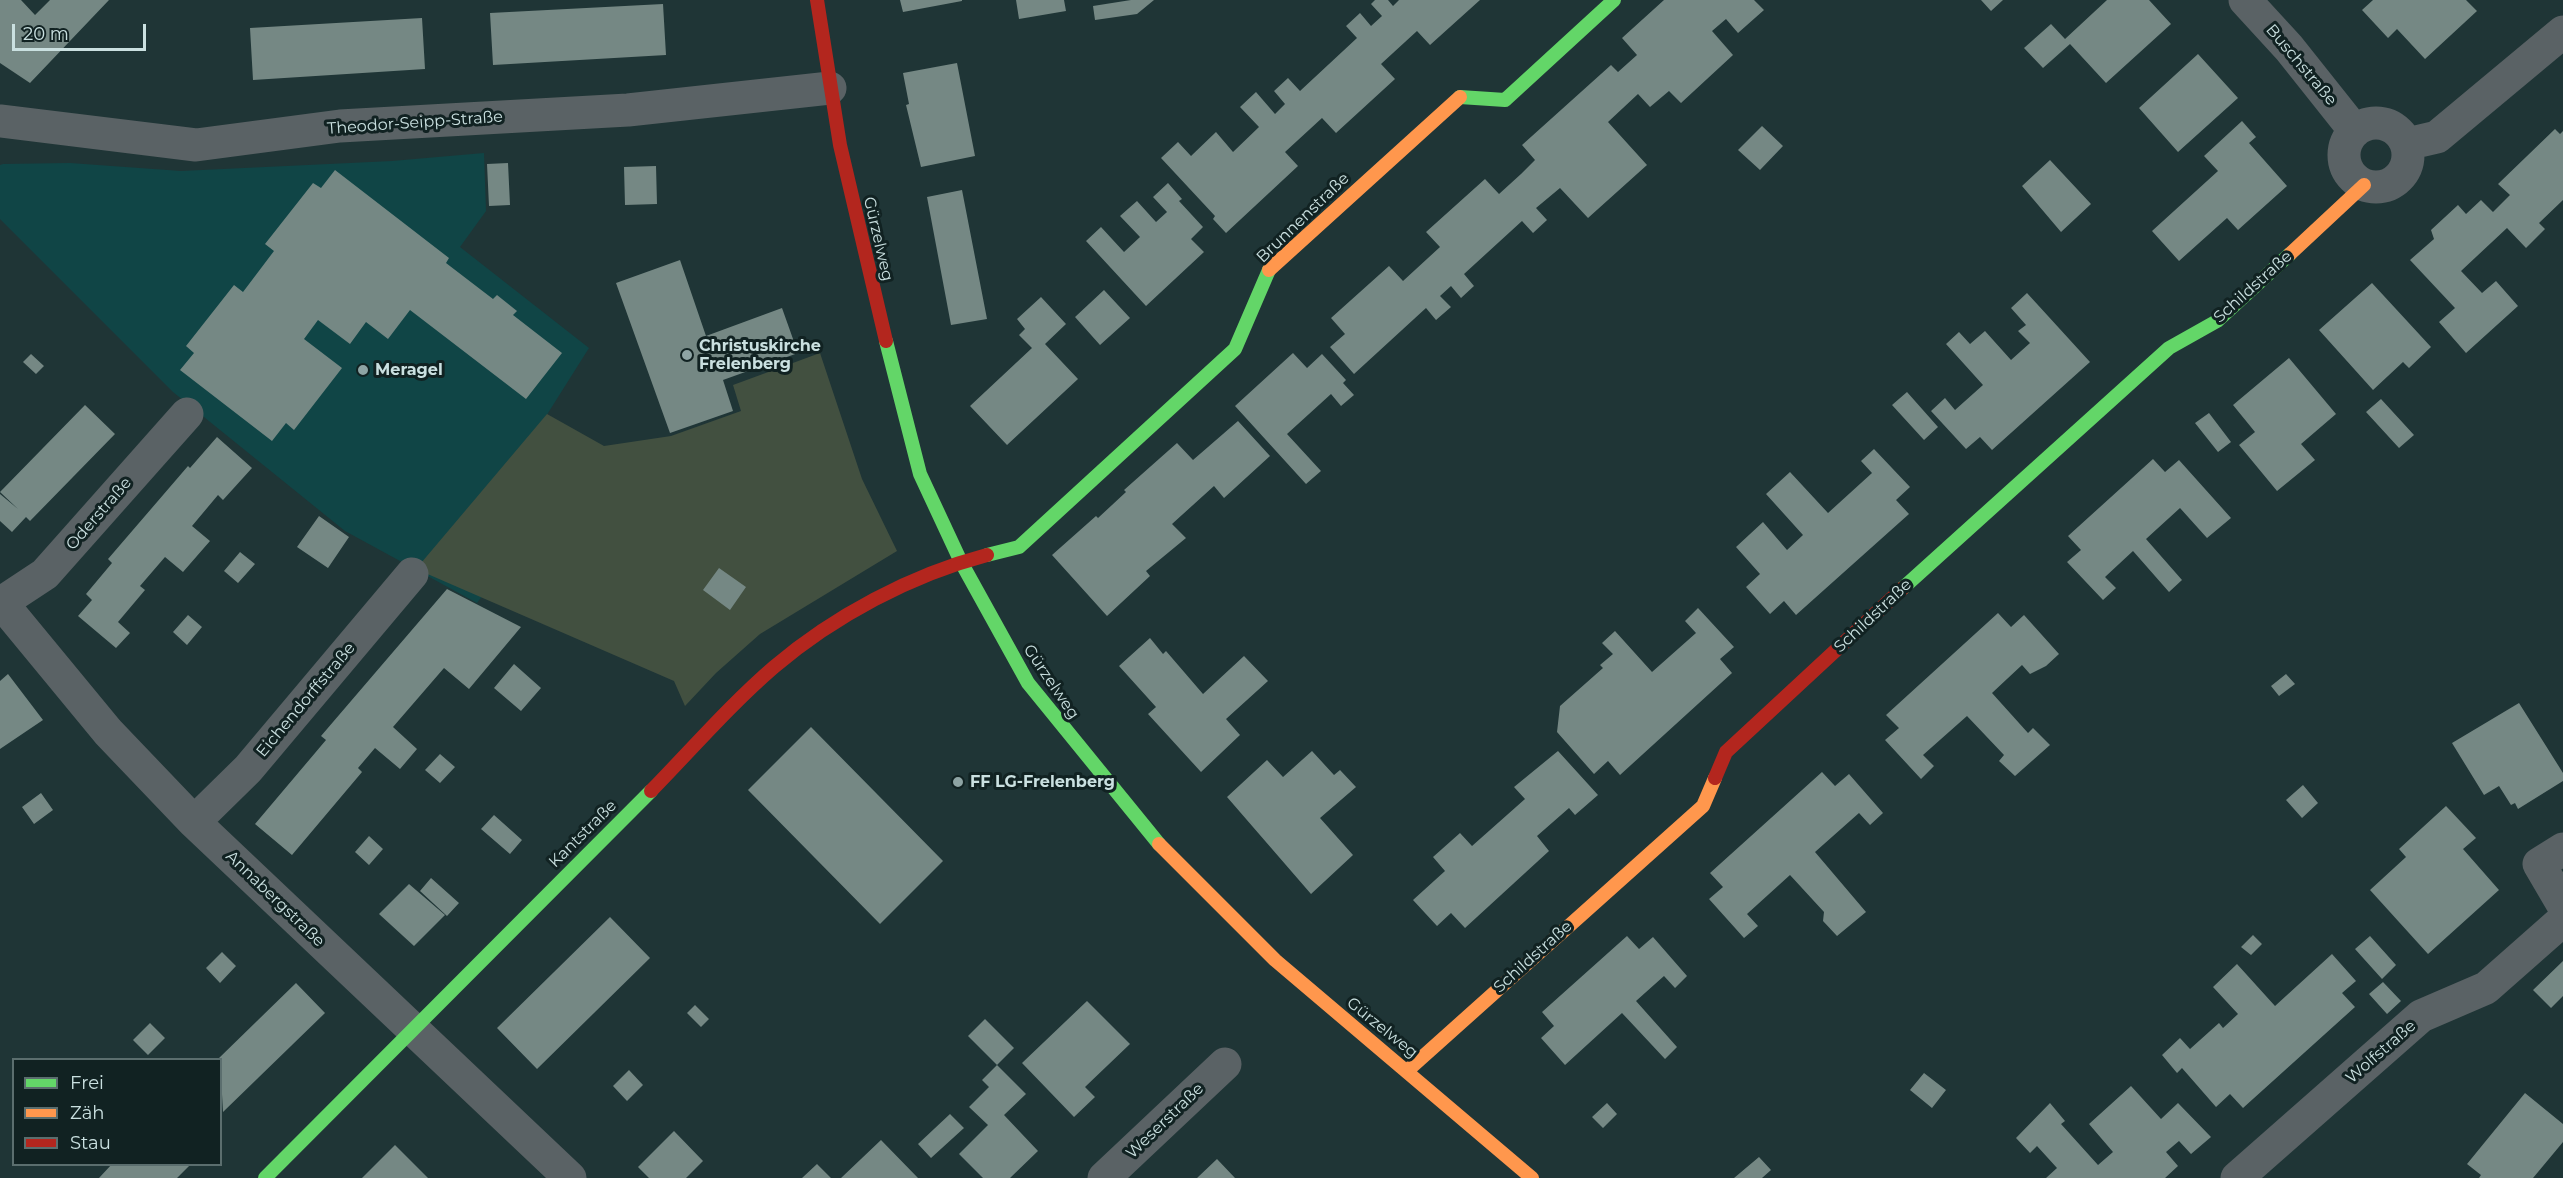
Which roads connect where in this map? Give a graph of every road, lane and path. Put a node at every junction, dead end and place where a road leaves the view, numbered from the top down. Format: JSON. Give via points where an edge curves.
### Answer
{"nodes":[{"id":1,"x":817,"y":0,"type":"edge"},
{"id":2,"x":1614,"y":0,"type":"edge"},
{"id":3,"x":2245,"y":0,"type":"edge"},
{"id":4,"x":2563,"y":32,"type":"edge"},
{"id":5,"x":830,"y":88,"type":"junction"},
{"id":6,"x":0,"y":121,"type":"edge"},
{"id":7,"x":2355,"y":130,"type":"junction"},
{"id":8,"x":2407,"y":144,"type":"junction"},
{"id":9,"x":2364,"y":185,"type":"junction"},
{"id":10,"x":187,"y":414,"type":"dead end"},
{"id":11,"x":961,"y":562,"type":"junction"},
{"id":12,"x":412,"y":574,"type":"dead end"},
{"id":13,"x":3,"y":610,"type":"edge"},
{"id":14,"x":194,"y":822,"type":"junction"},
{"id":15,"x":2563,"y":849,"type":"edge"},
{"id":16,"x":2563,"y":905,"type":"edge"},
{"id":17,"x":2563,"y":920,"type":"edge"},
{"id":18,"x":411,"y":1030,"type":"junction"},
{"id":19,"x":1225,"y":1064,"type":"dead end"},
{"id":20,"x":1408,"y":1070,"type":"junction"},
{"id":21,"x":265,"y":1178,"type":"edge"},
{"id":22,"x":570,"y":1178,"type":"edge"},
{"id":23,"x":1104,"y":1178,"type":"edge"},
{"id":24,"x":1532,"y":1178,"type":"edge"},
{"id":25,"x":2237,"y":1178,"type":"edge"}],
"edges":[{"from":1,"to":5,"type":"street","name":"Gürzelweg"},
{"from":2,"to":11,"type":"street","name":"Brunnenstraße","via":[[1505,100],[1462,95],[1269,270],[1235,350],[1019,547]]},
{"from":3,"to":7,"type":"street","name":"Buschstraße"},
{"from":4,"to":8,"type":"street","via":[[2437,137]]},
{"from":5,"to":6,"type":"street","name":"Theodor-Seipp-Straße","via":[[628,110],[340,126],[196,145]]},
{"from":5,"to":11,"type":"street","name":"Gürzelweg","via":[[868,272],[920,474]]},
{"from":7,"to":8,"type":"street","via":[[2363,125],[2384,124],[2394,128]]},
{"from":7,"to":9,"type":"street","via":[[2348,139],[2344,161],[2355,180]]},
{"from":8,"to":9,"type":"street","via":[[2406,168],[2399,178],[2376,188]]},
{"from":9,"to":20,"type":"street","name":"Schildstraße","via":[[2217,321],[2169,348],[1878,610],[1726,752],[1703,806]]},
{"from":10,"to":13,"type":"street","name":"Oderstraße","via":[[45,574]]},
{"from":11,"to":18,"type":"street","name":"Kantstraße","via":[[888,593],[818,634],[773,668]]},
{"from":11,"to":20,"type":"street","name":"Gürzelweg","via":[[1028,683],[1147,832],[1275,960]]},
{"from":12,"to":14,"type":"street","name":"Eichendorffstraße","via":[[248,769]]},
{"from":13,"to":14,"type":"street","name":"Annabergstraße","via":[[108,732]]},
{"from":14,"to":18,"type":"street","name":"Annabergstraße"},
{"from":15,"to":16,"type":"street","via":[[2539,864]]},
{"from":17,"to":25,"type":"street","name":"Wolfstraße","via":[[2486,988],[2421,1016]]},
{"from":18,"to":21,"type":"street","name":"Kantstraße"},
{"from":18,"to":22,"type":"street","name":"Annabergstraße"},
{"from":19,"to":23,"type":"street","name":"Weserstraße"},
{"from":20,"to":24,"type":"street","name":"Gürzelweg"}]}
